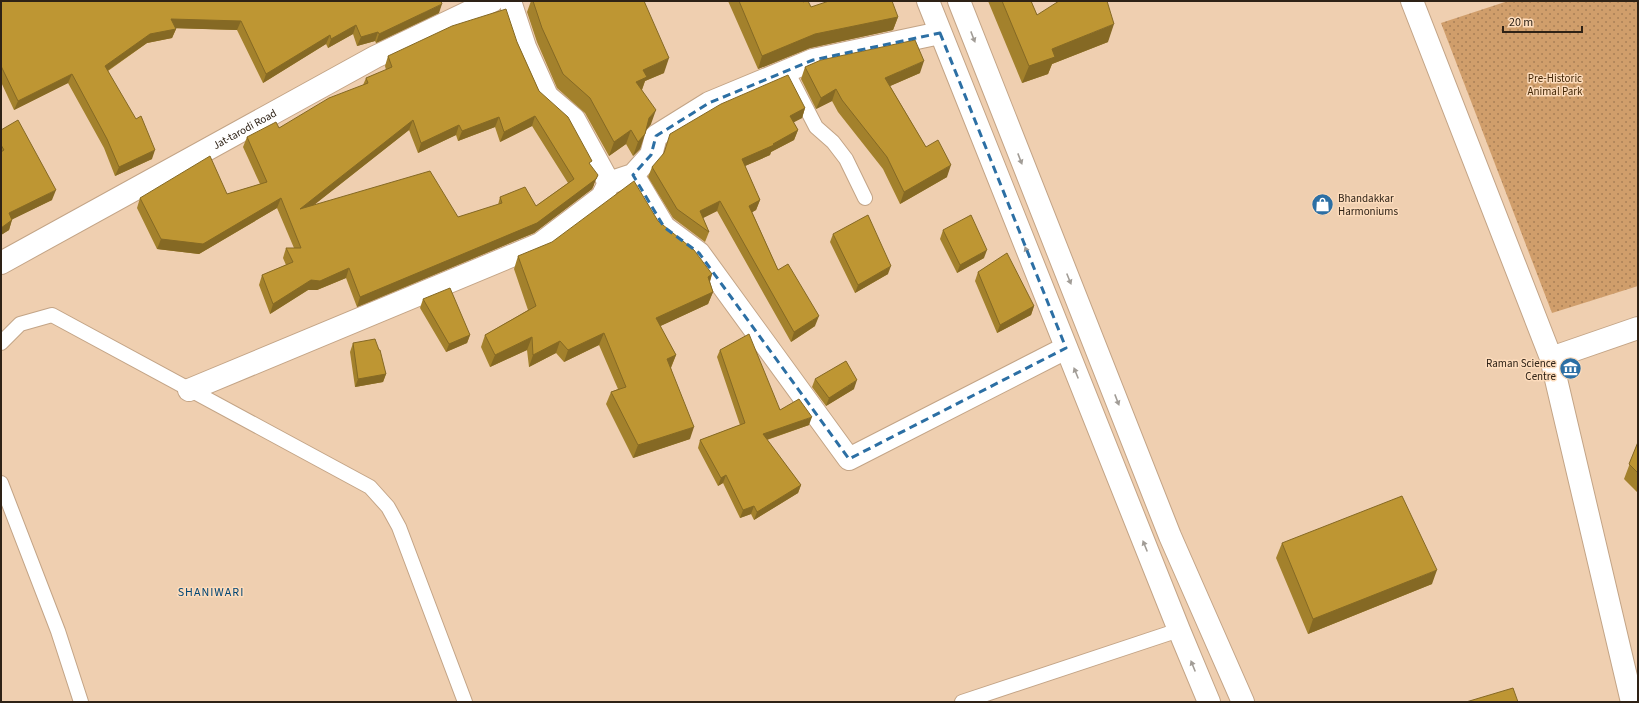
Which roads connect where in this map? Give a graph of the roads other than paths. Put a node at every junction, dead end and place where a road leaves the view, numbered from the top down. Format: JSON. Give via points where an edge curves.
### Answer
{"nodes":[{"id":1,"x":492,"y":1,"type":"edge"},
{"id":2,"x":510,"y":1,"type":"edge"},
{"id":3,"x":928,"y":1,"type":"edge"},
{"id":4,"x":959,"y":1,"type":"edge"},
{"id":5,"x":1412,"y":1,"type":"edge"},
{"id":6,"x":940,"y":33,"type":"junction"},
{"id":7,"x":787,"y":71,"type":"junction"},
{"id":8,"x":633,"y":174,"type":"junction"},
{"id":9,"x":609,"y":183,"type":"junction"},
{"id":10,"x":865,"y":198,"type":"dead end"},
{"id":11,"x":1,"y":262,"type":"edge"},
{"id":12,"x":1638,"y":328,"type":"edge"},
{"id":13,"x":1,"y":343,"type":"edge"},
{"id":14,"x":1066,"y":348,"type":"junction"},
{"id":15,"x":1552,"y":358,"type":"junction"},
{"id":16,"x":189,"y":390,"type":"junction"},
{"id":17,"x":1,"y":483,"type":"edge"},
{"id":18,"x":1178,"y":630,"type":"junction"},
{"id":19,"x":81,"y":702,"type":"edge"},
{"id":20,"x":465,"y":702,"type":"edge"},
{"id":21,"x":962,"y":702,"type":"edge"},
{"id":22,"x":1209,"y":702,"type":"edge"},
{"id":23,"x":1243,"y":702,"type":"edge"},
{"id":24,"x":1632,"y":702,"type":"edge"}],
"edges":[{"from":1,"to":11,"type":"street","name":"Jat-tarodi Road","via":[[375,57]]},
{"from":2,"to":9,"type":"street","via":[[525,47],[547,96],[574,119]]},
{"from":3,"to":6,"type":"street"},
{"from":4,"to":23,"type":"street","one_way":true,"via":[[1170,536]]},
{"from":5,"to":15,"type":"street"},
{"from":6,"to":7,"type":"street","via":[[813,60]]},
{"from":14,"to":6,"type":"street","one_way":true},
{"from":7,"to":8,"type":"street","via":[[709,103],[656,136],[651,156]]},
{"from":7,"to":10,"type":"lane","via":[[816,127],[846,159]]},
{"from":8,"to":9,"type":"street"},
{"from":8,"to":14,"type":"street","via":[[664,227],[699,253],[849,459]]},
{"from":9,"to":16,"type":"street","via":[[602,197],[540,244]]},
{"from":12,"to":15,"type":"street"},
{"from":13,"to":16,"type":"lane","via":[[20,324],[52,315]]},
{"from":18,"to":14,"type":"street","one_way":true},
{"from":15,"to":24,"type":"street"},
{"from":16,"to":20,"type":"lane","via":[[370,487],[388,507],[399,527]]},
{"from":17,"to":19,"type":"lane","via":[[58,631]]},
{"from":18,"to":21,"type":"lane"},
{"from":22,"to":18,"type":"street","one_way":true}]}
